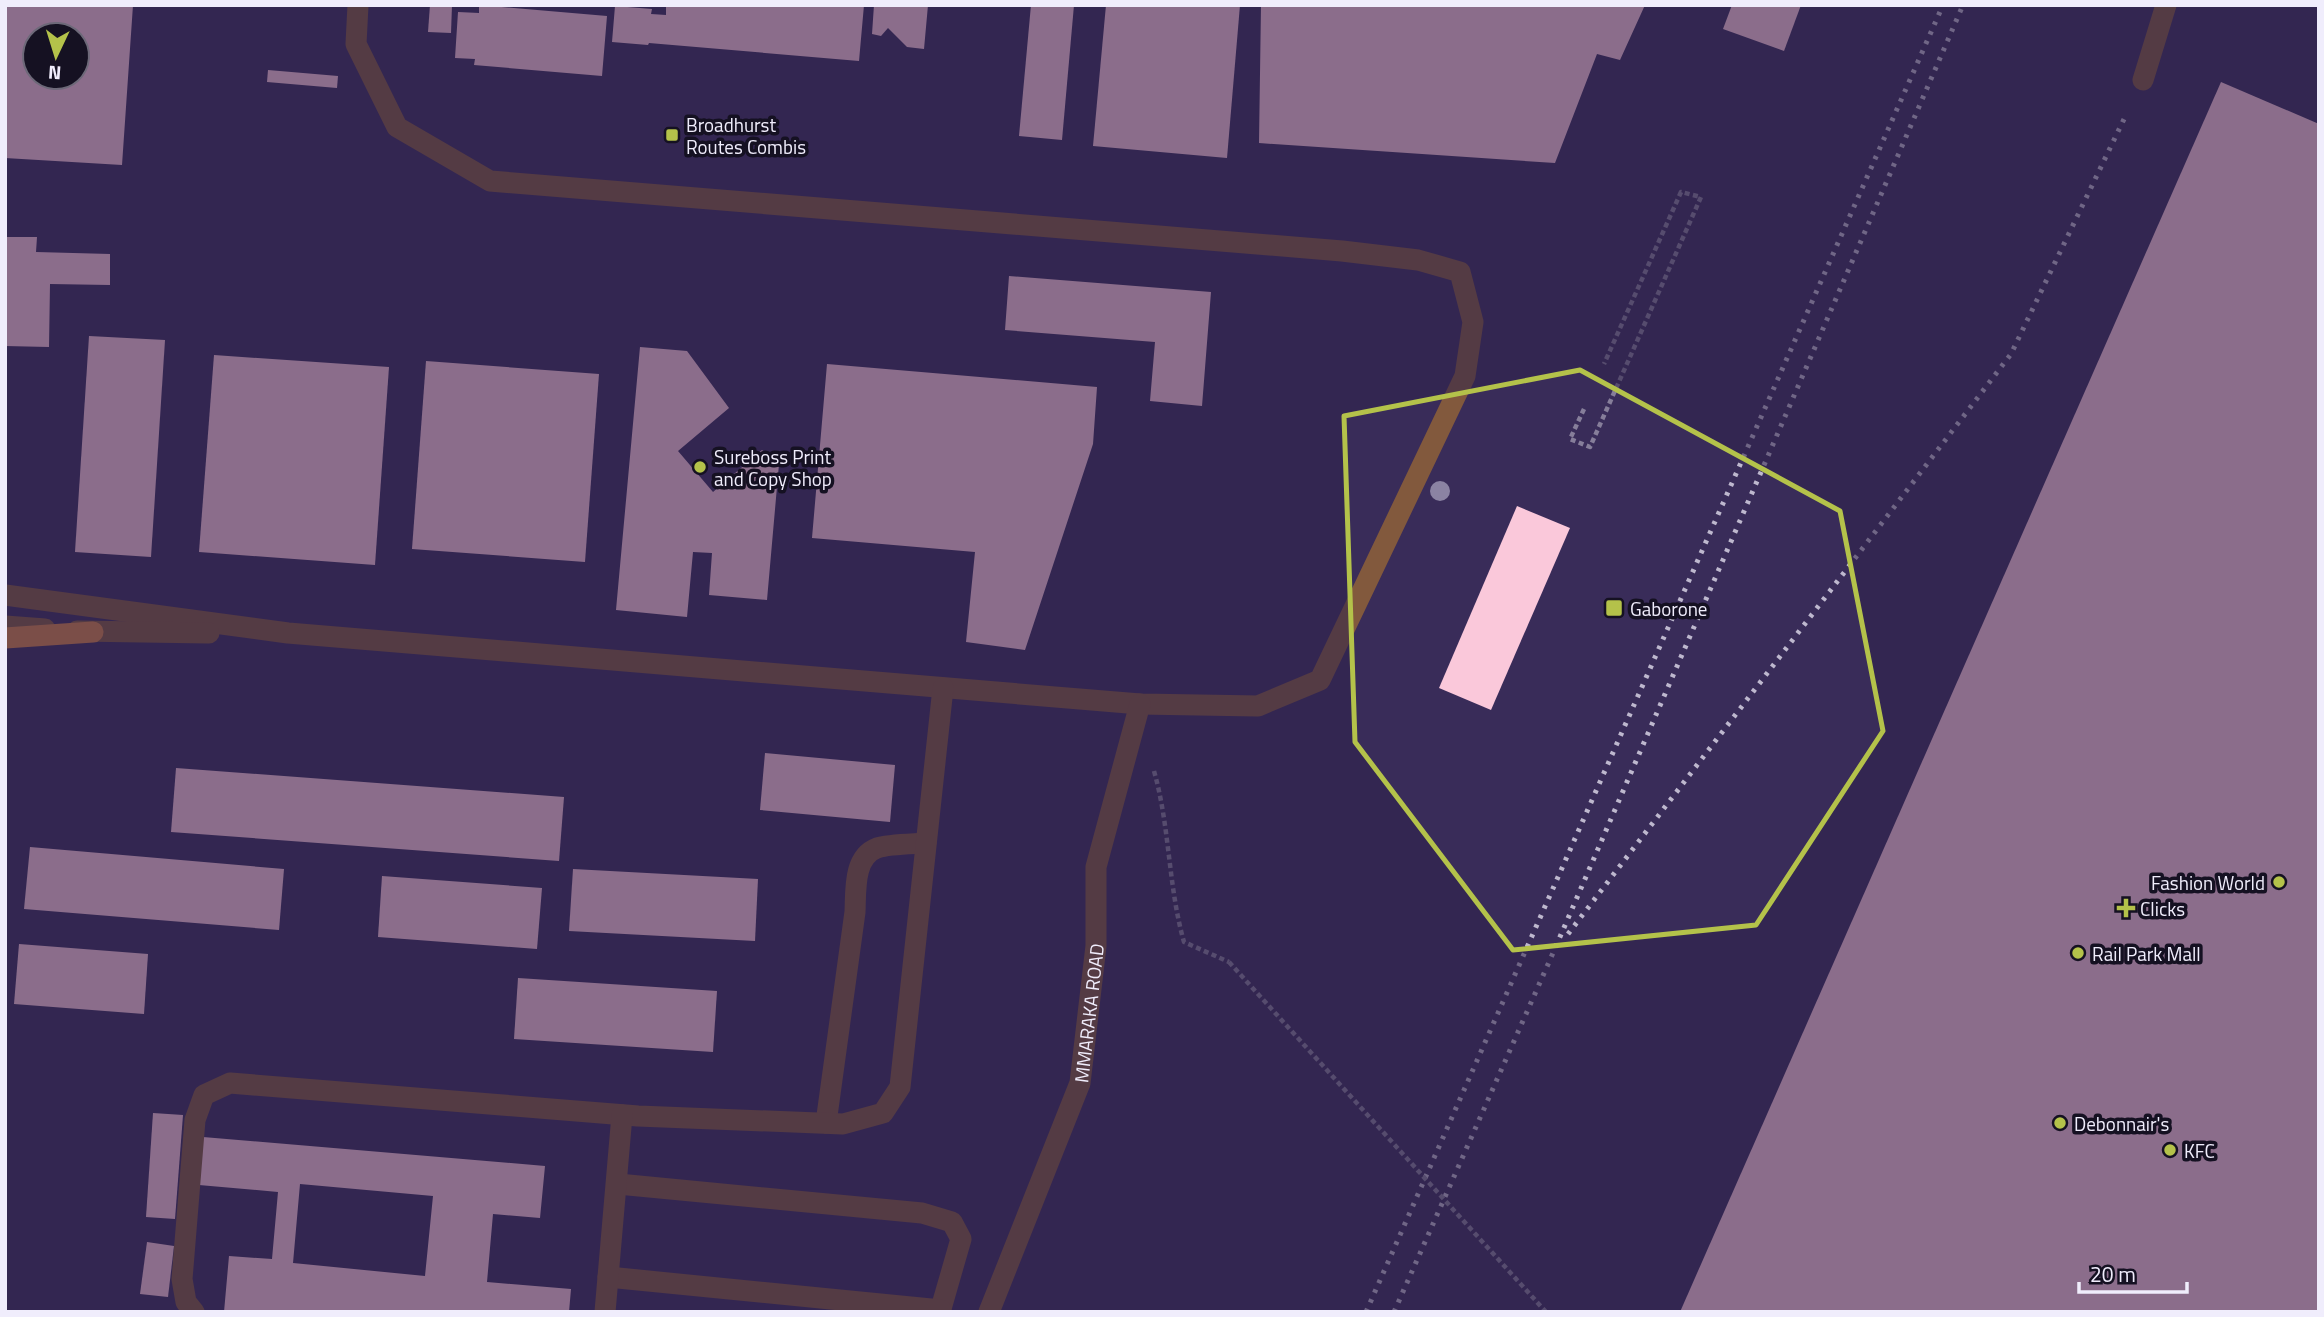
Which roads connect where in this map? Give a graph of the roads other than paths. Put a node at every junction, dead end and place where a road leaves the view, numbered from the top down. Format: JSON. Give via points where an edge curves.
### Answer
{"nodes":[{"id":1,"x":358,"y":5,"type":"edge"},
{"id":2,"x":2166,"y":5,"type":"edge"},
{"id":3,"x":2143,"y":80,"type":"dead end"},
{"id":4,"x":5,"y":595,"type":"edge"},
{"id":5,"x":5,"y":626,"type":"edge"},
{"id":6,"x":93,"y":632,"type":"junction"},
{"id":7,"x":288,"y":633,"type":"junction"},
{"id":8,"x":5,"y":638,"type":"edge"},
{"id":9,"x":943,"y":688,"type":"junction"},
{"id":10,"x":1140,"y":705,"type":"junction"},
{"id":11,"x":926,"y":843,"type":"junction"},
{"id":12,"x":622,"y":1115,"type":"junction"},
{"id":13,"x":827,"y":1123,"type":"junction"},
{"id":14,"x":618,"y":1184,"type":"junction"},
{"id":15,"x":608,"y":1277,"type":"junction"},
{"id":16,"x":940,"y":1311,"type":"edge"},
{"id":17,"x":194,"y":1312,"type":"edge"},
{"id":18,"x":605,"y":1312,"type":"edge"},
{"id":19,"x":989,"y":1312,"type":"edge"}],
"edges":[{"from":1,"to":10,"type":"lane","via":[[356,44],[397,127],[490,181],[1342,251],[1418,260],[1460,272],[1473,322],[1465,376],[1320,680],[1258,706]]},
{"from":2,"to":3,"type":"lane"},
{"from":4,"to":7,"type":"lane"},
{"from":5,"to":6,"type":"lane"},
{"from":6,"to":7,"type":"lane"},
{"from":6,"to":8,"type":"main road"},
{"from":7,"to":9,"type":"lane"},
{"from":9,"to":10,"type":"lane"},
{"from":9,"to":11,"type":"lane"},
{"from":10,"to":19,"type":"lane","name":"MMARAKA ROAD","via":[[1096,867],[1096,946],[1080,1083]]},
{"from":11,"to":13,"type":"lane","via":[[900,1087],[883,1113],[843,1124]]},
{"from":11,"to":13,"type":"lane","via":[[875,848],[861,862]]},
{"from":12,"to":13,"type":"lane"},
{"from":12,"to":14,"type":"lane"},
{"from":12,"to":17,"type":"lane","via":[[230,1083],[204,1096],[195,1120],[182,1279],[186,1302]]},
{"from":14,"to":15,"type":"lane"},
{"from":14,"to":16,"type":"lane","via":[[922,1213],[952,1222],[961,1239]]},
{"from":15,"to":16,"type":"lane"},
{"from":15,"to":18,"type":"lane"}]}
